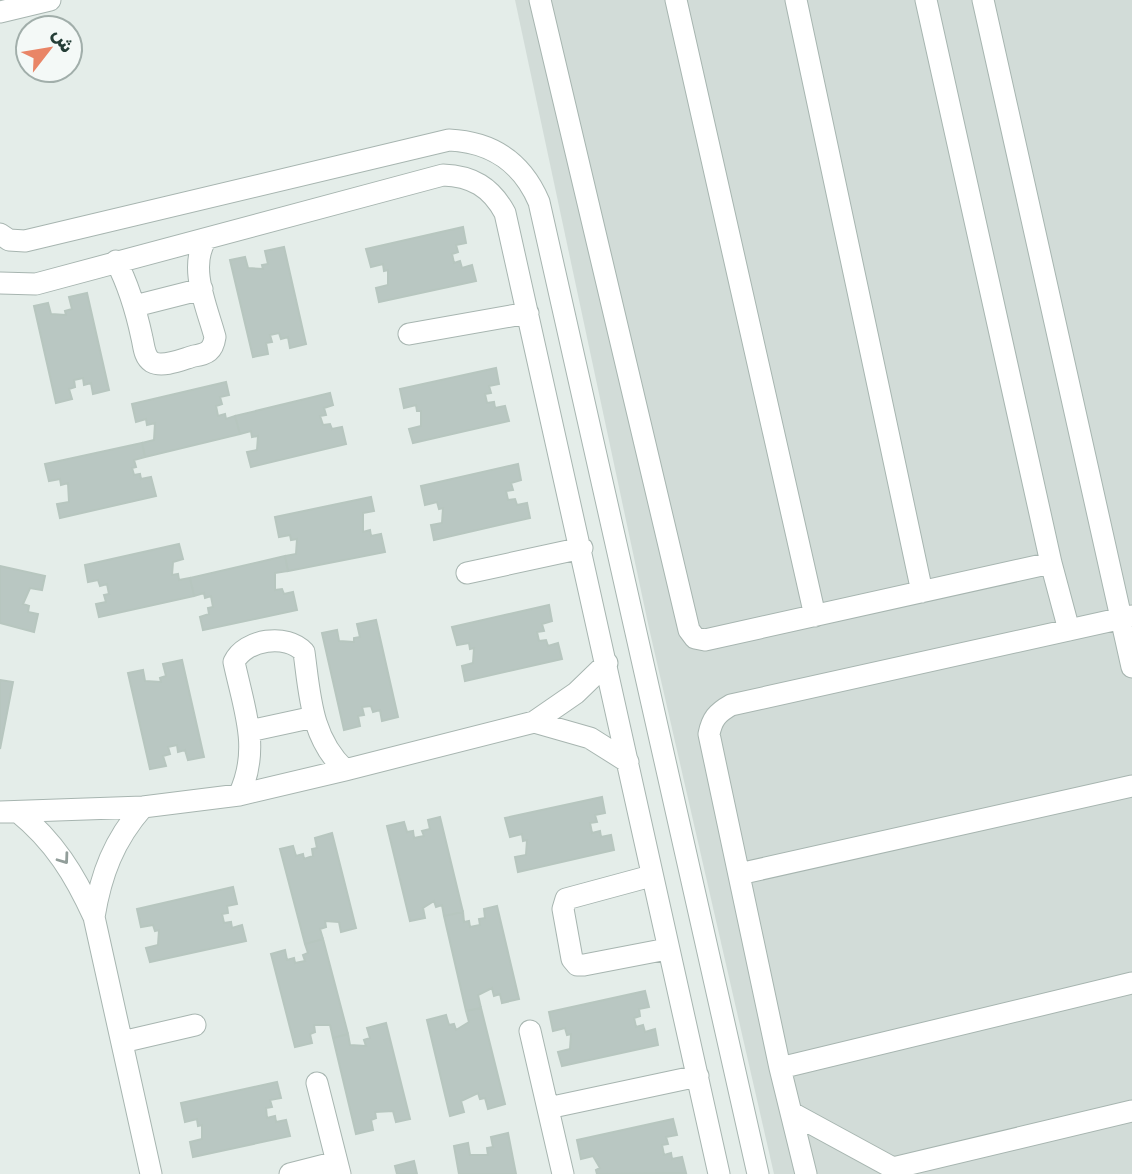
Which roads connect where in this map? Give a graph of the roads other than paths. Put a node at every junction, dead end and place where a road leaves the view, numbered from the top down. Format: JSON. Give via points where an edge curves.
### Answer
{"nodes":[{"id":1,"x":50,"y":0,"type":"edge"},
{"id":2,"x":540,"y":0,"type":"edge"},
{"id":3,"x":676,"y":0,"type":"edge"},
{"id":4,"x":796,"y":0,"type":"edge"},
{"id":5,"x":926,"y":0,"type":"edge"},
{"id":6,"x":983,"y":0,"type":"edge"},
{"id":7,"x":0,"y":12,"type":"edge"},
{"id":8,"x":0,"y":234,"type":"edge"},
{"id":9,"x":206,"y":239,"type":"junction"},
{"id":10,"x":116,"y":261,"type":"junction"},
{"id":11,"x":0,"y":283,"type":"edge"},
{"id":12,"x":202,"y":289,"type":"junction"},
{"id":13,"x":135,"y":306,"type":"junction"},
{"id":14,"x":528,"y":313,"type":"junction"},
{"id":15,"x":409,"y":334,"type":"dead end"},
{"id":16,"x":582,"y":548,"type":"junction"},
{"id":17,"x":1051,"y":563,"type":"junction"},
{"id":18,"x":467,"y":573,"type":"dead end"},
{"id":19,"x":922,"y":592,"type":"junction"},
{"id":20,"x":815,"y":615,"type":"junction"},
{"id":21,"x":1127,"y":617,"type":"edge"},
{"id":22,"x":1069,"y":630,"type":"junction"},
{"id":23,"x":607,"y":663,"type":"junction"},
{"id":24,"x":1132,"y":667,"type":"edge"},
{"id":25,"x":314,"y":718,"type":"junction"},
{"id":26,"x":534,"y":722,"type":"junction"},
{"id":27,"x":249,"y":730,"type":"junction"},
{"id":28,"x":628,"y":762,"type":"junction"},
{"id":29,"x":345,"y":770,"type":"junction"},
{"id":30,"x":1132,"y":786,"type":"edge"},
{"id":31,"x":239,"y":795,"type":"junction"},
{"id":32,"x":143,"y":807,"type":"junction"},
{"id":33,"x":9,"y":812,"type":"edge"},
{"id":34,"x":739,"y":874,"type":"junction"},
{"id":35,"x":651,"y":876,"type":"junction"},
{"id":36,"x":94,"y":917,"type":"junction"},
{"id":37,"x":667,"y":949,"type":"junction"},
{"id":38,"x":1132,"y":983,"type":"edge"},
{"id":39,"x":195,"y":1025,"type":"dead end"},
{"id":40,"x":530,"y":1031,"type":"dead end"},
{"id":41,"x":122,"y":1041,"type":"junction"},
{"id":42,"x":780,"y":1068,"type":"junction"},
{"id":43,"x":698,"y":1076,"type":"junction"},
{"id":44,"x":317,"y":1083,"type":"dead end"},
{"id":45,"x":548,"y":1108,"type":"junction"},
{"id":46,"x":1132,"y":1111,"type":"edge"},
{"id":47,"x":792,"y":1112,"type":"junction"},
{"id":48,"x":339,"y":1168,"type":"edge"},
{"id":49,"x":893,"y":1171,"type":"edge"},
{"id":50,"x":152,"y":1174,"type":"edge"},
{"id":51,"x":290,"y":1174,"type":"edge"},
{"id":52,"x":563,"y":1174,"type":"edge"},
{"id":53,"x":719,"y":1174,"type":"edge"},
{"id":54,"x":758,"y":1174,"type":"edge"},
{"id":55,"x":806,"y":1174,"type":"edge"}],
"edges":[{"from":1,"to":7,"type":"street"},
{"from":2,"to":20,"type":"street","via":[[689,630],[695,638],[705,640]]},
{"from":3,"to":20,"type":"street"},
{"from":4,"to":19,"type":"street"},
{"from":5,"to":17,"type":"street"},
{"from":6,"to":21,"type":"street"},
{"from":8,"to":54,"type":"street","via":[[25,241],[449,140],[491,148],[525,176],[539,202]]},
{"from":9,"to":10,"type":"street"},
{"from":9,"to":12,"type":"street","via":[[198,251]]},
{"from":9,"to":14,"type":"street","via":[[443,175],[458,176],[487,188],[505,213]]},
{"from":10,"to":11,"type":"street","via":[[36,284]]},
{"from":10,"to":13,"type":"street"},
{"from":12,"to":13,"type":"street"},
{"from":12,"to":13,"type":"street","via":[[215,337],[208,353],[198,356],[154,363],[146,356]]},
{"from":14,"to":15,"type":"street"},
{"from":14,"to":16,"type":"street"},
{"from":16,"to":18,"type":"street"},
{"from":16,"to":23,"type":"street"},
{"from":17,"to":19,"type":"street"},
{"from":17,"to":22,"type":"street"},
{"from":19,"to":20,"type":"street"},
{"from":21,"to":22,"type":"street"},
{"from":21,"to":24,"type":"street"},
{"from":22,"to":34,"type":"street","via":[[720,711],[709,734]]},
{"from":23,"to":26,"type":"street","via":[[576,693]]},
{"from":23,"to":28,"type":"street"},
{"from":25,"to":27,"type":"street"},
{"from":25,"to":27,"type":"street","via":[[304,652],[296,643],[274,641],[244,649],[234,662]]},
{"from":25,"to":29,"type":"street","via":[[324,747]]},
{"from":26,"to":28,"type":"street","via":[[590,738]]},
{"from":26,"to":29,"type":"street"},
{"from":27,"to":31,"type":"street","via":[[249,775]]},
{"from":28,"to":35,"type":"street"},
{"from":29,"to":31,"type":"street"},
{"from":30,"to":34,"type":"street"},
{"from":31,"to":32,"type":"street"},
{"from":32,"to":33,"type":"street"},
{"from":32,"to":36,"type":"street","via":[[111,852]]},
{"from":33,"to":36,"type":"street","one_way":true,"via":[[59,852]]},
{"from":34,"to":42,"type":"street"},
{"from":35,"to":37,"type":"street"},
{"from":35,"to":37,"type":"street","via":[[566,900],[563,909],[572,959],[584,965]]},
{"from":36,"to":41,"type":"street"},
{"from":37,"to":43,"type":"street"},
{"from":38,"to":42,"type":"street"},
{"from":39,"to":41,"type":"street"},
{"from":40,"to":45,"type":"street"},
{"from":41,"to":50,"type":"street"},
{"from":42,"to":47,"type":"street"},
{"from":43,"to":45,"type":"street"},
{"from":43,"to":53,"type":"street"},
{"from":44,"to":48,"type":"street"},
{"from":45,"to":52,"type":"street"},
{"from":46,"to":49,"type":"street"},
{"from":47,"to":49,"type":"street"},
{"from":47,"to":55,"type":"street"},
{"from":48,"to":51,"type":"street"}]}
